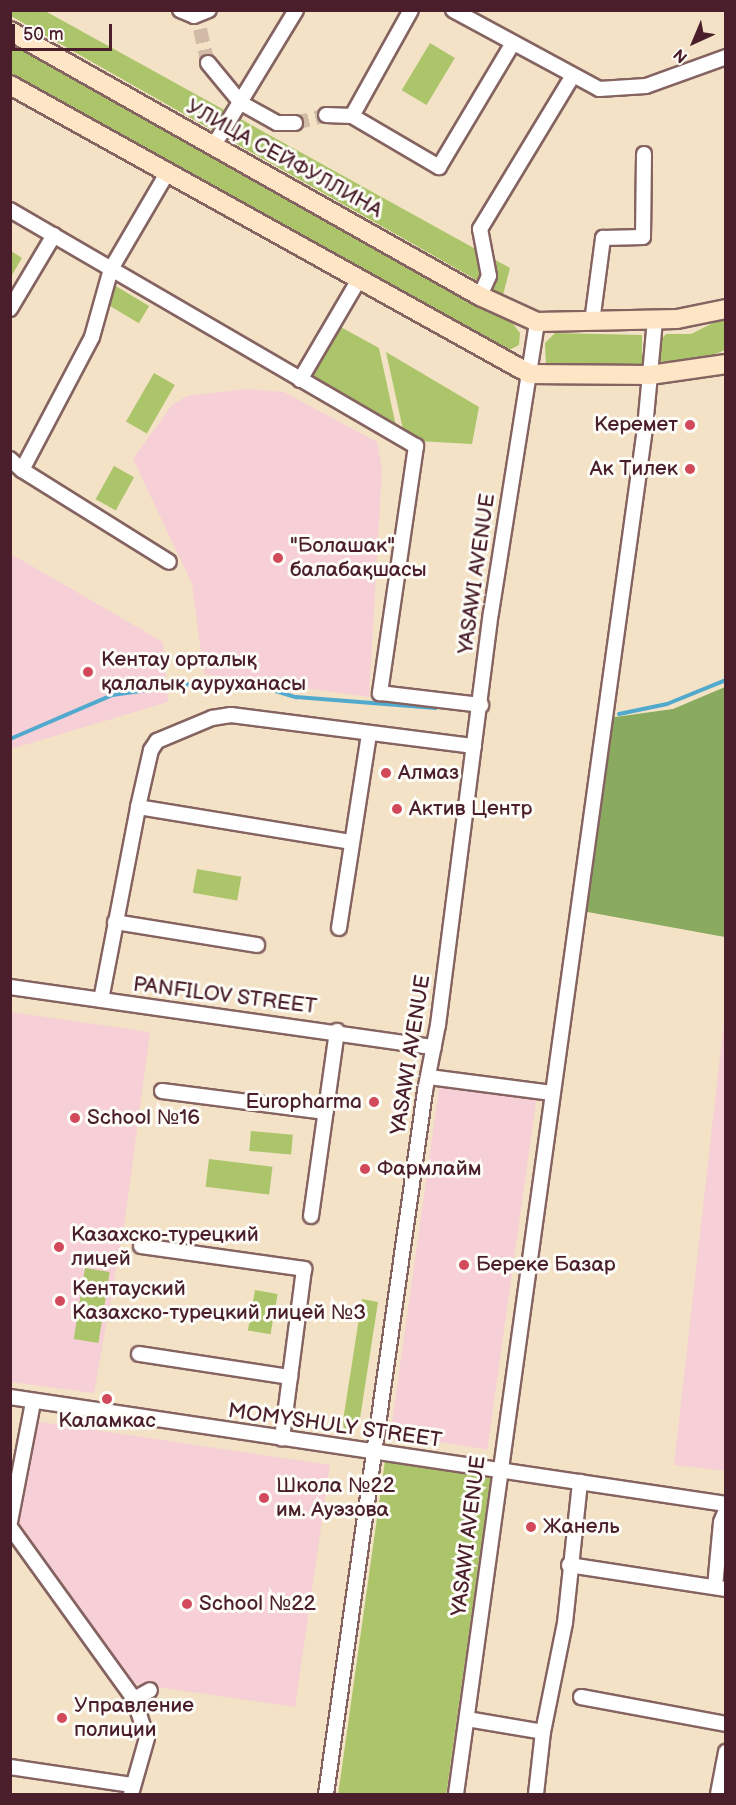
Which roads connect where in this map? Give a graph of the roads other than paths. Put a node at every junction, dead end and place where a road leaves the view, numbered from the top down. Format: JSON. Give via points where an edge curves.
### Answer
{"nodes":[{"id":1,"x":180,"y":10,"type":"edge"},
{"id":2,"x":296,"y":10,"type":"edge"},
{"id":3,"x":411,"y":10,"type":"edge"},
{"id":4,"x":453,"y":10,"type":"edge"},
{"id":5,"x":204,"y":18,"type":"edge"},
{"id":6,"x":10,"y":32,"type":"edge"},
{"id":7,"x":513,"y":43,"type":"junction"},
{"id":8,"x":726,"y":57,"type":"edge"},
{"id":9,"x":208,"y":63,"type":"tunnel mouth"},
{"id":10,"x":572,"y":77,"type":"junction"},
{"id":11,"x":10,"y":85,"type":"edge"},
{"id":12,"x":241,"y":103,"type":"junction"},
{"id":13,"x":326,"y":115,"type":"tunnel mouth"},
{"id":14,"x":352,"y":116,"type":"junction"},
{"id":15,"x":295,"y":123,"type":"tunnel mouth"},
{"id":16,"x":214,"y":146,"type":"junction"},
{"id":17,"x":644,"y":154,"type":"dead end"},
{"id":18,"x":167,"y":173,"type":"junction"},
{"id":19,"x":10,"y":210,"type":"edge"},
{"id":20,"x":54,"y":235,"type":"junction"},
{"id":21,"x":111,"y":269,"type":"junction"},
{"id":22,"x":358,"y":281,"type":"junction"},
{"id":23,"x":480,"y":296,"type":"junction"},
{"id":24,"x":10,"y":309,"type":"edge"},
{"id":25,"x":726,"y":309,"type":"edge"},
{"id":26,"x":655,"y":321,"type":"junction"},
{"id":27,"x":537,"y":322,"type":"junction"},
{"id":28,"x":592,"y":322,"type":"junction"},
{"id":29,"x":726,"y":364,"type":"edge"},
{"id":30,"x":530,"y":374,"type":"junction"},
{"id":31,"x":650,"y":375,"type":"junction"},
{"id":32,"x":300,"y":380,"type":"junction"},
{"id":33,"x":10,"y":459,"type":"edge"},
{"id":34,"x":22,"y":470,"type":"junction"},
{"id":35,"x":169,"y":562,"type":"dead end"},
{"id":36,"x":480,"y":705,"type":"junction"},
{"id":37,"x":369,"y":735,"type":"junction"},
{"id":38,"x":474,"y":746,"type":"junction"},
{"id":39,"x":138,"y":807,"type":"junction"},
{"id":40,"x":351,"y":842,"type":"junction"},
{"id":41,"x":115,"y":922,"type":"junction"},
{"id":42,"x":339,"y":928,"type":"dead end"},
{"id":43,"x":257,"y":945,"type":"dead end"},
{"id":44,"x":10,"y":987,"type":"edge"},
{"id":45,"x":101,"y":999,"type":"junction"},
{"id":46,"x":337,"y":1031,"type":"junction"},
{"id":47,"x":434,"y":1047,"type":"junction"},
{"id":48,"x":429,"y":1077,"type":"junction"},
{"id":49,"x":162,"y":1090,"type":"dead end"},
{"id":50,"x":552,"y":1093,"type":"junction"},
{"id":51,"x":326,"y":1113,"type":"junction"},
{"id":52,"x":311,"y":1216,"type":"dead end"},
{"id":53,"x":141,"y":1246,"type":"dead end"},
{"id":54,"x":139,"y":1354,"type":"dead end"},
{"id":55,"x":290,"y":1377,"type":"junction"},
{"id":56,"x":10,"y":1397,"type":"edge"},
{"id":57,"x":33,"y":1403,"type":"junction"},
{"id":58,"x":282,"y":1439,"type":"junction"},
{"id":59,"x":376,"y":1453,"type":"junction"},
{"id":60,"x":498,"y":1472,"type":"junction"},
{"id":61,"x":580,"y":1482,"type":"junction"},
{"id":62,"x":726,"y":1504,"type":"edge"},
{"id":63,"x":726,"y":1510,"type":"edge"},
{"id":64,"x":10,"y":1522,"type":"edge"},
{"id":65,"x":10,"y":1527,"type":"edge"},
{"id":66,"x":569,"y":1565,"type":"junction"},
{"id":67,"x":720,"y":1588,"type":"edge"},
{"id":68,"x":150,"y":1690,"type":"dead end"},
{"id":69,"x":581,"y":1697,"type":"dead end"},
{"id":70,"x":134,"y":1699,"type":"junction"},
{"id":71,"x":467,"y":1719,"type":"junction"},
{"id":72,"x":726,"y":1724,"type":"edge"},
{"id":73,"x":543,"y":1732,"type":"junction"},
{"id":74,"x":726,"y":1752,"type":"edge"},
{"id":75,"x":10,"y":1767,"type":"edge"},
{"id":76,"x":132,"y":1790,"type":"edge"},
{"id":77,"x":326,"y":1794,"type":"edge"},
{"id":78,"x":456,"y":1794,"type":"edge"},
{"id":79,"x":536,"y":1794,"type":"edge"},
{"id":80,"x":718,"y":1794,"type":"edge"}],
"edges":[{"from":1,"to":5,"type":"street"},
{"from":2,"to":12,"type":"street"},
{"from":3,"to":14,"type":"street"},
{"from":4,"to":7,"type":"street"},
{"from":6,"to":16,"type":"main road","name":"УЛИЦА СЕЙФУЛЛИНА"},
{"from":7,"to":10,"type":"street"},
{"from":7,"to":14,"type":"street","via":[[439,167]]},
{"from":8,"to":10,"type":"street","via":[[639,87],[599,89]]},
{"from":9,"to":12,"type":"street"},
{"from":10,"to":23,"type":"street","via":[[480,229],[489,276]]},
{"from":11,"to":18,"type":"main road"},
{"from":12,"to":15,"type":"street","via":[[278,123]]},
{"from":12,"to":16,"type":"street"},
{"from":13,"to":14,"type":"street"},
{"from":16,"to":23,"type":"main road","name":"УЛИЦА СЕЙФУЛЛИНА"},
{"from":17,"to":28,"type":"street","via":[[643,237],[603,238]]},
{"from":18,"to":21,"type":"street"},
{"from":18,"to":22,"type":"main road"},
{"from":19,"to":20,"type":"street"},
{"from":20,"to":21,"type":"street"},
{"from":20,"to":24,"type":"street"},
{"from":21,"to":32,"type":"street"},
{"from":21,"to":34,"type":"street","via":[[92,337]]},
{"from":22,"to":30,"type":"main road"},
{"from":22,"to":32,"type":"street"},
{"from":23,"to":27,"type":"main road","name":"УЛИЦА СЕЙФУЛЛИНА"},
{"from":25,"to":26,"type":"main road","via":[[704,316]]},
{"from":26,"to":28,"type":"main road"},
{"from":26,"to":31,"type":"street","name":"YASAWI AVENUE"},
{"from":27,"to":28,"type":"main road"},
{"from":27,"to":30,"type":"street","name":"YASAWI AVENUE"},
{"from":29,"to":31,"type":"main road"},
{"from":30,"to":31,"type":"main road"},
{"from":30,"to":36,"type":"street","name":"YASAWI AVENUE"},
{"from":31,"to":50,"type":"street","name":"YASAWI AVENUE"},
{"from":32,"to":36,"type":"street","via":[[416,446],[380,693]]},
{"from":33,"to":34,"type":"street"},
{"from":34,"to":35,"type":"street"},
{"from":36,"to":38,"type":"street","name":"YASAWI AVENUE"},
{"from":37,"to":38,"type":"street"},
{"from":37,"to":39,"type":"street","via":[[231,715],[212,718],[157,741],[151,750]]},
{"from":37,"to":40,"type":"street"},
{"from":38,"to":47,"type":"street","name":"YASAWI AVENUE"},
{"from":39,"to":40,"type":"street"},
{"from":39,"to":41,"type":"street"},
{"from":40,"to":42,"type":"street"},
{"from":41,"to":43,"type":"street"},
{"from":41,"to":45,"type":"street"},
{"from":44,"to":45,"type":"street","name":"PANFILOV STREET"},
{"from":45,"to":46,"type":"street","name":"PANFILOV STREET"},
{"from":46,"to":47,"type":"street","name":"PANFILOV STREET"},
{"from":46,"to":51,"type":"street"},
{"from":47,"to":48,"type":"street","name":"YASAWI AVENUE"},
{"from":48,"to":50,"type":"street"},
{"from":48,"to":59,"type":"street","name":"YASAWI AVENUE"},
{"from":49,"to":51,"type":"street"},
{"from":50,"to":60,"type":"street","name":"YASAWI AVENUE"},
{"from":51,"to":52,"type":"street"},
{"from":53,"to":55,"type":"street","via":[[304,1269]]},
{"from":54,"to":55,"type":"street"},
{"from":55,"to":58,"type":"street"},
{"from":56,"to":57,"type":"street","name":"MOMYSHULY STREET"},
{"from":57,"to":58,"type":"street","name":"MOMYSHULY STREET"},
{"from":57,"to":64,"type":"street"},
{"from":58,"to":59,"type":"street","name":"MOMYSHULY STREET"},
{"from":59,"to":60,"type":"street","name":"MOMYSHULY STREET"},
{"from":59,"to":77,"type":"street","name":"YASAWI AVENUE"},
{"from":60,"to":61,"type":"street","name":"MOMYSHULY STREET"},
{"from":60,"to":71,"type":"street","name":"YASAWI AVENUE"},
{"from":61,"to":62,"type":"street","name":"MOMYSHULY STREET"},
{"from":61,"to":66,"type":"street"},
{"from":63,"to":67,"type":"street","via":[[721,1522]]},
{"from":65,"to":70,"type":"street"},
{"from":66,"to":67,"type":"street"},
{"from":66,"to":73,"type":"street","via":[[565,1623]]},
{"from":68,"to":70,"type":"street"},
{"from":69,"to":72,"type":"street"},
{"from":70,"to":76,"type":"street","via":[[147,1738]]},
{"from":71,"to":73,"type":"street"},
{"from":71,"to":78,"type":"street","name":"YASAWI AVENUE"},
{"from":73,"to":79,"type":"street"},
{"from":74,"to":80,"type":"street"},
{"from":75,"to":76,"type":"street"}]}
